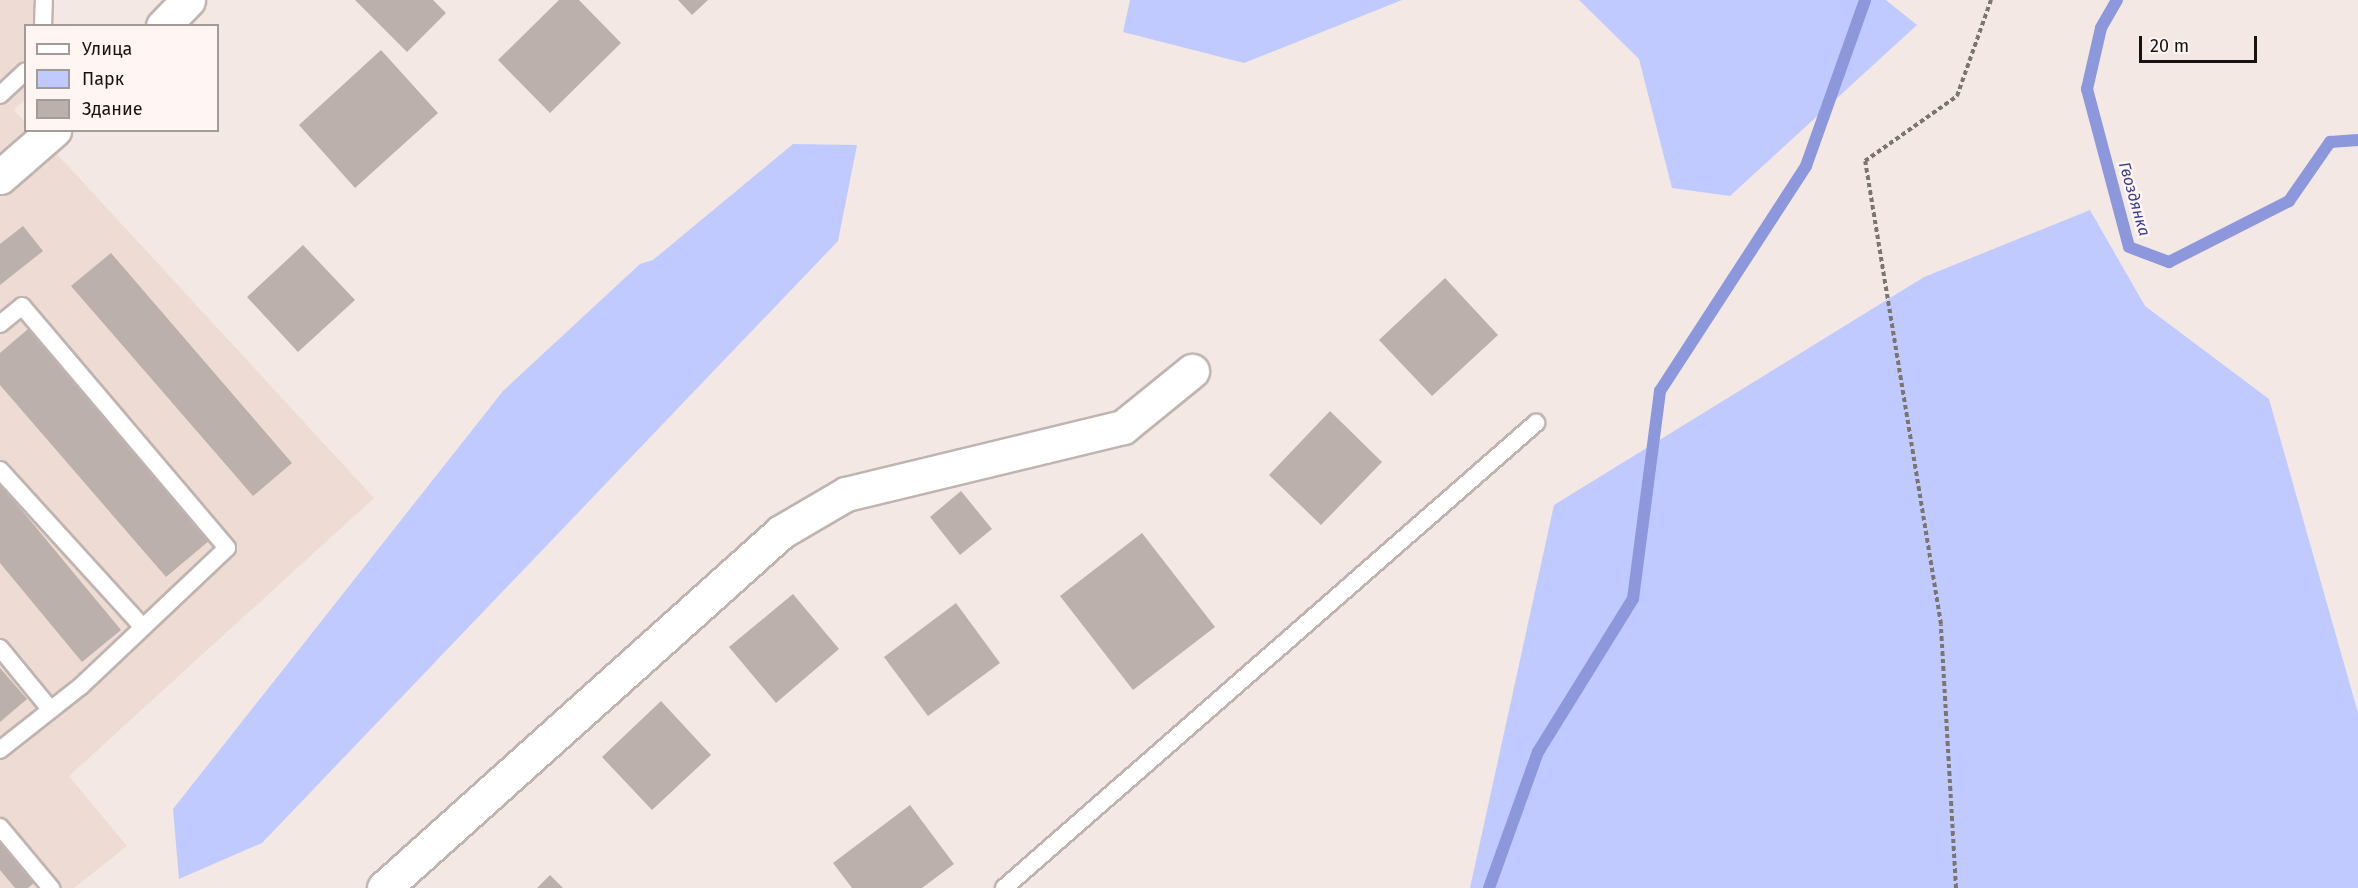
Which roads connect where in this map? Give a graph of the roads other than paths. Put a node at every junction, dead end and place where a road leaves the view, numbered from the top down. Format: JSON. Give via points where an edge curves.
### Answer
{"nodes":[{"id":1,"x":44,"y":0,"type":"edge"},
{"id":2,"x":188,"y":0,"type":"edge"},
{"id":3,"x":43,"y":24,"type":"edge"},
{"id":4,"x":165,"y":24,"type":"edge"},
{"id":5,"x":24,"y":73,"type":"edge"},
{"id":6,"x":0,"y":95,"type":"edge"},
{"id":7,"x":52,"y":132,"type":"edge"},
{"id":8,"x":0,"y":177,"type":"edge"},
{"id":9,"x":0,"y":324,"type":"edge"},
{"id":10,"x":1192,"y":370,"type":"dead end"},
{"id":11,"x":1536,"y":423,"type":"dead end"},
{"id":12,"x":0,"y":470,"type":"edge"},
{"id":13,"x":143,"y":627,"type":"junction"},
{"id":14,"x":0,"y":648,"type":"edge"},
{"id":15,"x":51,"y":710,"type":"junction"},
{"id":16,"x":0,"y":750,"type":"edge"},
{"id":17,"x":0,"y":827,"type":"edge"},
{"id":18,"x":51,"y":888,"type":"edge"},
{"id":19,"x":384,"y":888,"type":"edge"},
{"id":20,"x":1004,"y":888,"type":"edge"}],
"edges":[{"from":1,"to":3,"type":"lane"},
{"from":2,"to":4,"type":"street"},
{"from":5,"to":6,"type":"lane"},
{"from":7,"to":8,"type":"street"},
{"from":9,"to":13,"type":"lane","via":[[22,306],[227,548]]},
{"from":10,"to":19,"type":"street","via":[[1123,427],[846,494],[781,532]]},
{"from":11,"to":20,"type":"lane"},
{"from":12,"to":13,"type":"lane"},
{"from":13,"to":15,"type":"lane"},
{"from":14,"to":15,"type":"lane"},
{"from":15,"to":16,"type":"lane"},
{"from":17,"to":18,"type":"lane"}]}
